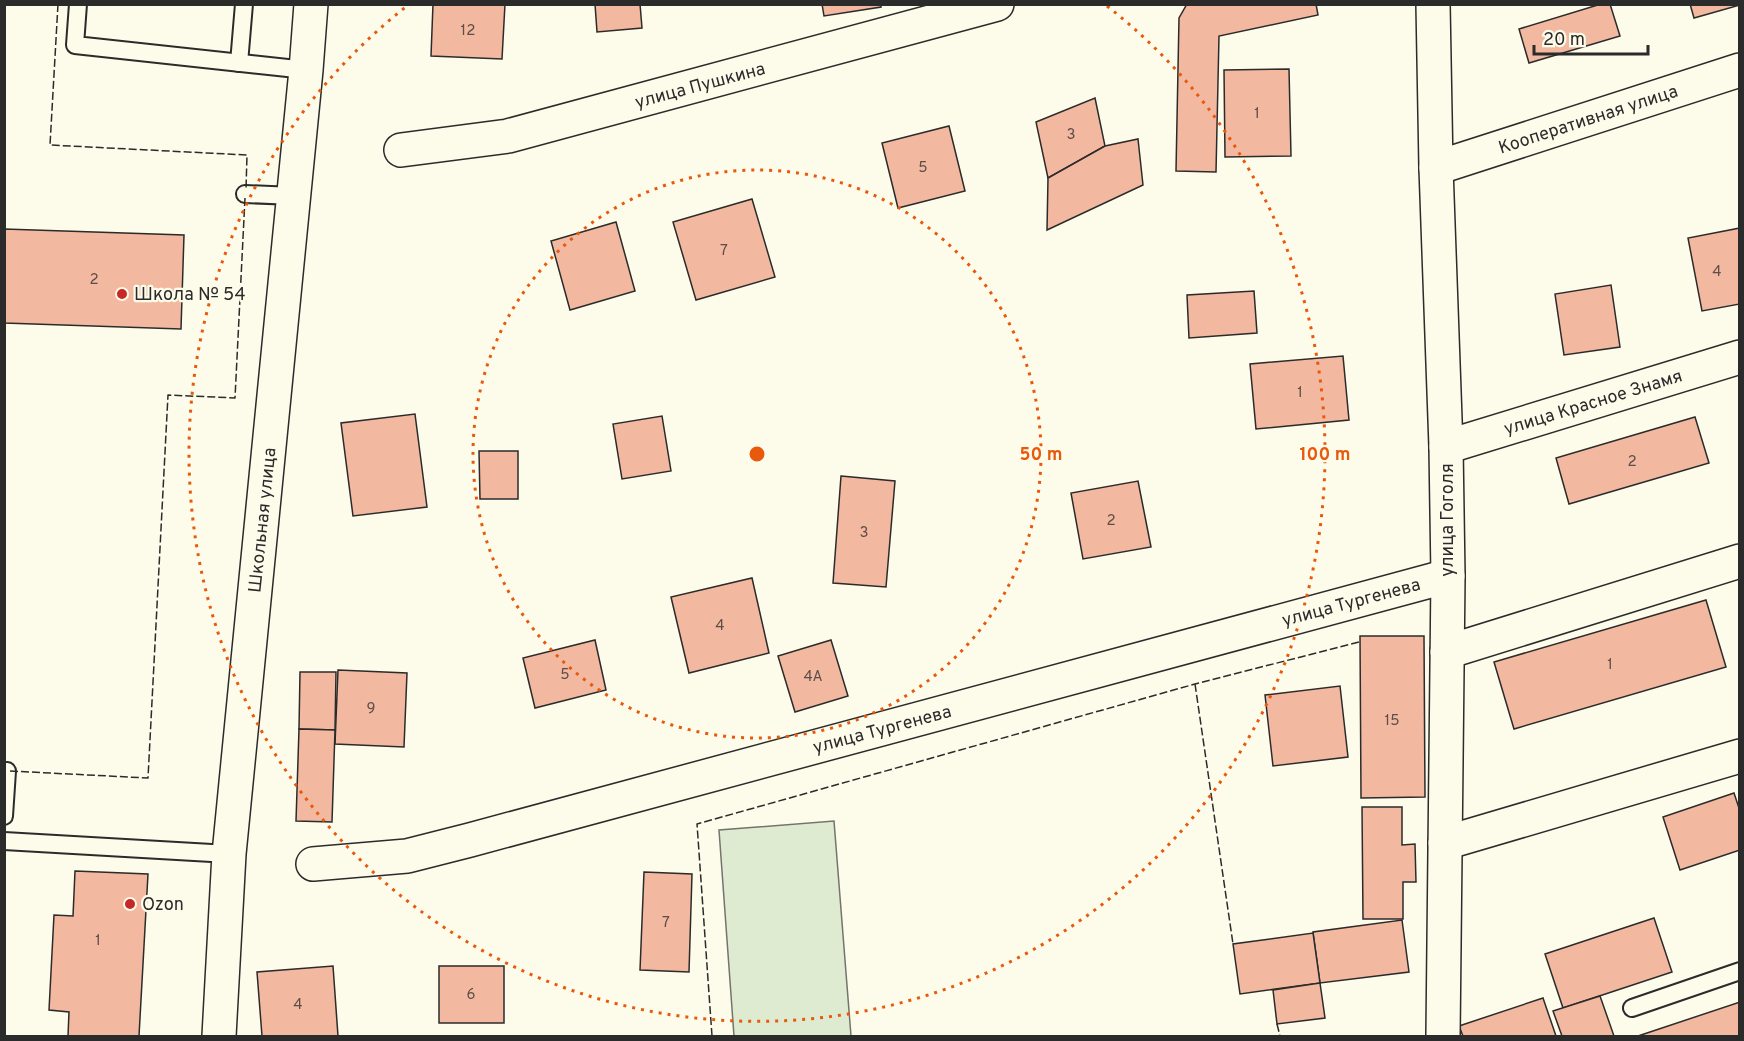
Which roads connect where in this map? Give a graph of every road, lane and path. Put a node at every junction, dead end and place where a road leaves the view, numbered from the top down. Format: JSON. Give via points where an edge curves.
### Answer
{"nodes":[{"id":1,"x":78,"y":4,"type":"edge"},
{"id":2,"x":244,"y":4,"type":"edge"},
{"id":3,"x":311,"y":4,"type":"edge"},
{"id":4,"x":998,"y":4,"type":"edge"},
{"id":5,"x":1433,"y":4,"type":"edge"},
{"id":6,"x":239,"y":63,"type":"junction"},
{"id":7,"x":306,"y":70,"type":"junction"},
{"id":8,"x":1740,"y":70,"type":"edge"},
{"id":9,"x":401,"y":150,"type":"dead end"},
{"id":10,"x":1436,"y":168,"type":"junction"},
{"id":11,"x":245,"y":194,"type":"dead end"},
{"id":12,"x":294,"y":196,"type":"junction"},
{"id":13,"x":1740,"y":357,"type":"edge"},
{"id":14,"x":1446,"y":447,"type":"junction"},
{"id":15,"x":1740,"y":561,"type":"edge"},
{"id":16,"x":1448,"y":576,"type":"junction"},
{"id":17,"x":1447,"y":652,"type":"junction"},
{"id":18,"x":1740,"y":756,"type":"edge"},
{"id":19,"x":7,"y":771,"type":"dead end"},
{"id":20,"x":4,"y":816,"type":"edge"},
{"id":21,"x":4,"y":841,"type":"edge"},
{"id":22,"x":1445,"y":843,"type":"junction"},
{"id":23,"x":229,"y":854,"type":"junction"},
{"id":24,"x":313,"y":864,"type":"dead end"},
{"id":25,"x":1740,"y":971,"type":"edge"},
{"id":26,"x":1632,"y":1008,"type":"dead end"},
{"id":27,"x":219,"y":1036,"type":"edge"},
{"id":28,"x":1443,"y":1036,"type":"edge"}],
"edges":[{"from":1,"to":6,"type":"lane","via":[[75,45]]},
{"from":2,"to":6,"type":"lane"},
{"from":3,"to":7,"type":"street","name":"Школьная улица"},
{"from":4,"to":9,"type":"street","name":"улица Пушкина","via":[[508,136]]},
{"from":5,"to":10,"type":"street","name":"улица Гоголя"},
{"from":6,"to":7,"type":"lane"},
{"from":7,"to":12,"type":"street","name":"Школьная улица"},
{"from":8,"to":10,"type":"street","name":"Кооперативная улица"},
{"from":10,"to":14,"type":"street","name":"улица Гоголя"},
{"from":11,"to":12,"type":"lane"},
{"from":12,"to":23,"type":"street","name":"Школьная улица"},
{"from":13,"to":14,"type":"street","name":"улица Красное Знамя"},
{"from":14,"to":16,"type":"street","name":"улица Гоголя"},
{"from":15,"to":17,"type":"street"},
{"from":16,"to":17,"type":"street","name":"улица Гоголя"},
{"from":16,"to":24,"type":"street","name":"улица Тургенева","via":[[460,843],[407,856]]},
{"from":17,"to":22,"type":"street","name":"улица Гоголя"},
{"from":18,"to":22,"type":"street"},
{"from":19,"to":20,"type":"lane"},
{"from":21,"to":23,"type":"lane"},
{"from":22,"to":28,"type":"street","name":"улица Гоголя"},
{"from":23,"to":27,"type":"street","name":"Школьная улица"},
{"from":25,"to":26,"type":"lane"}]}
